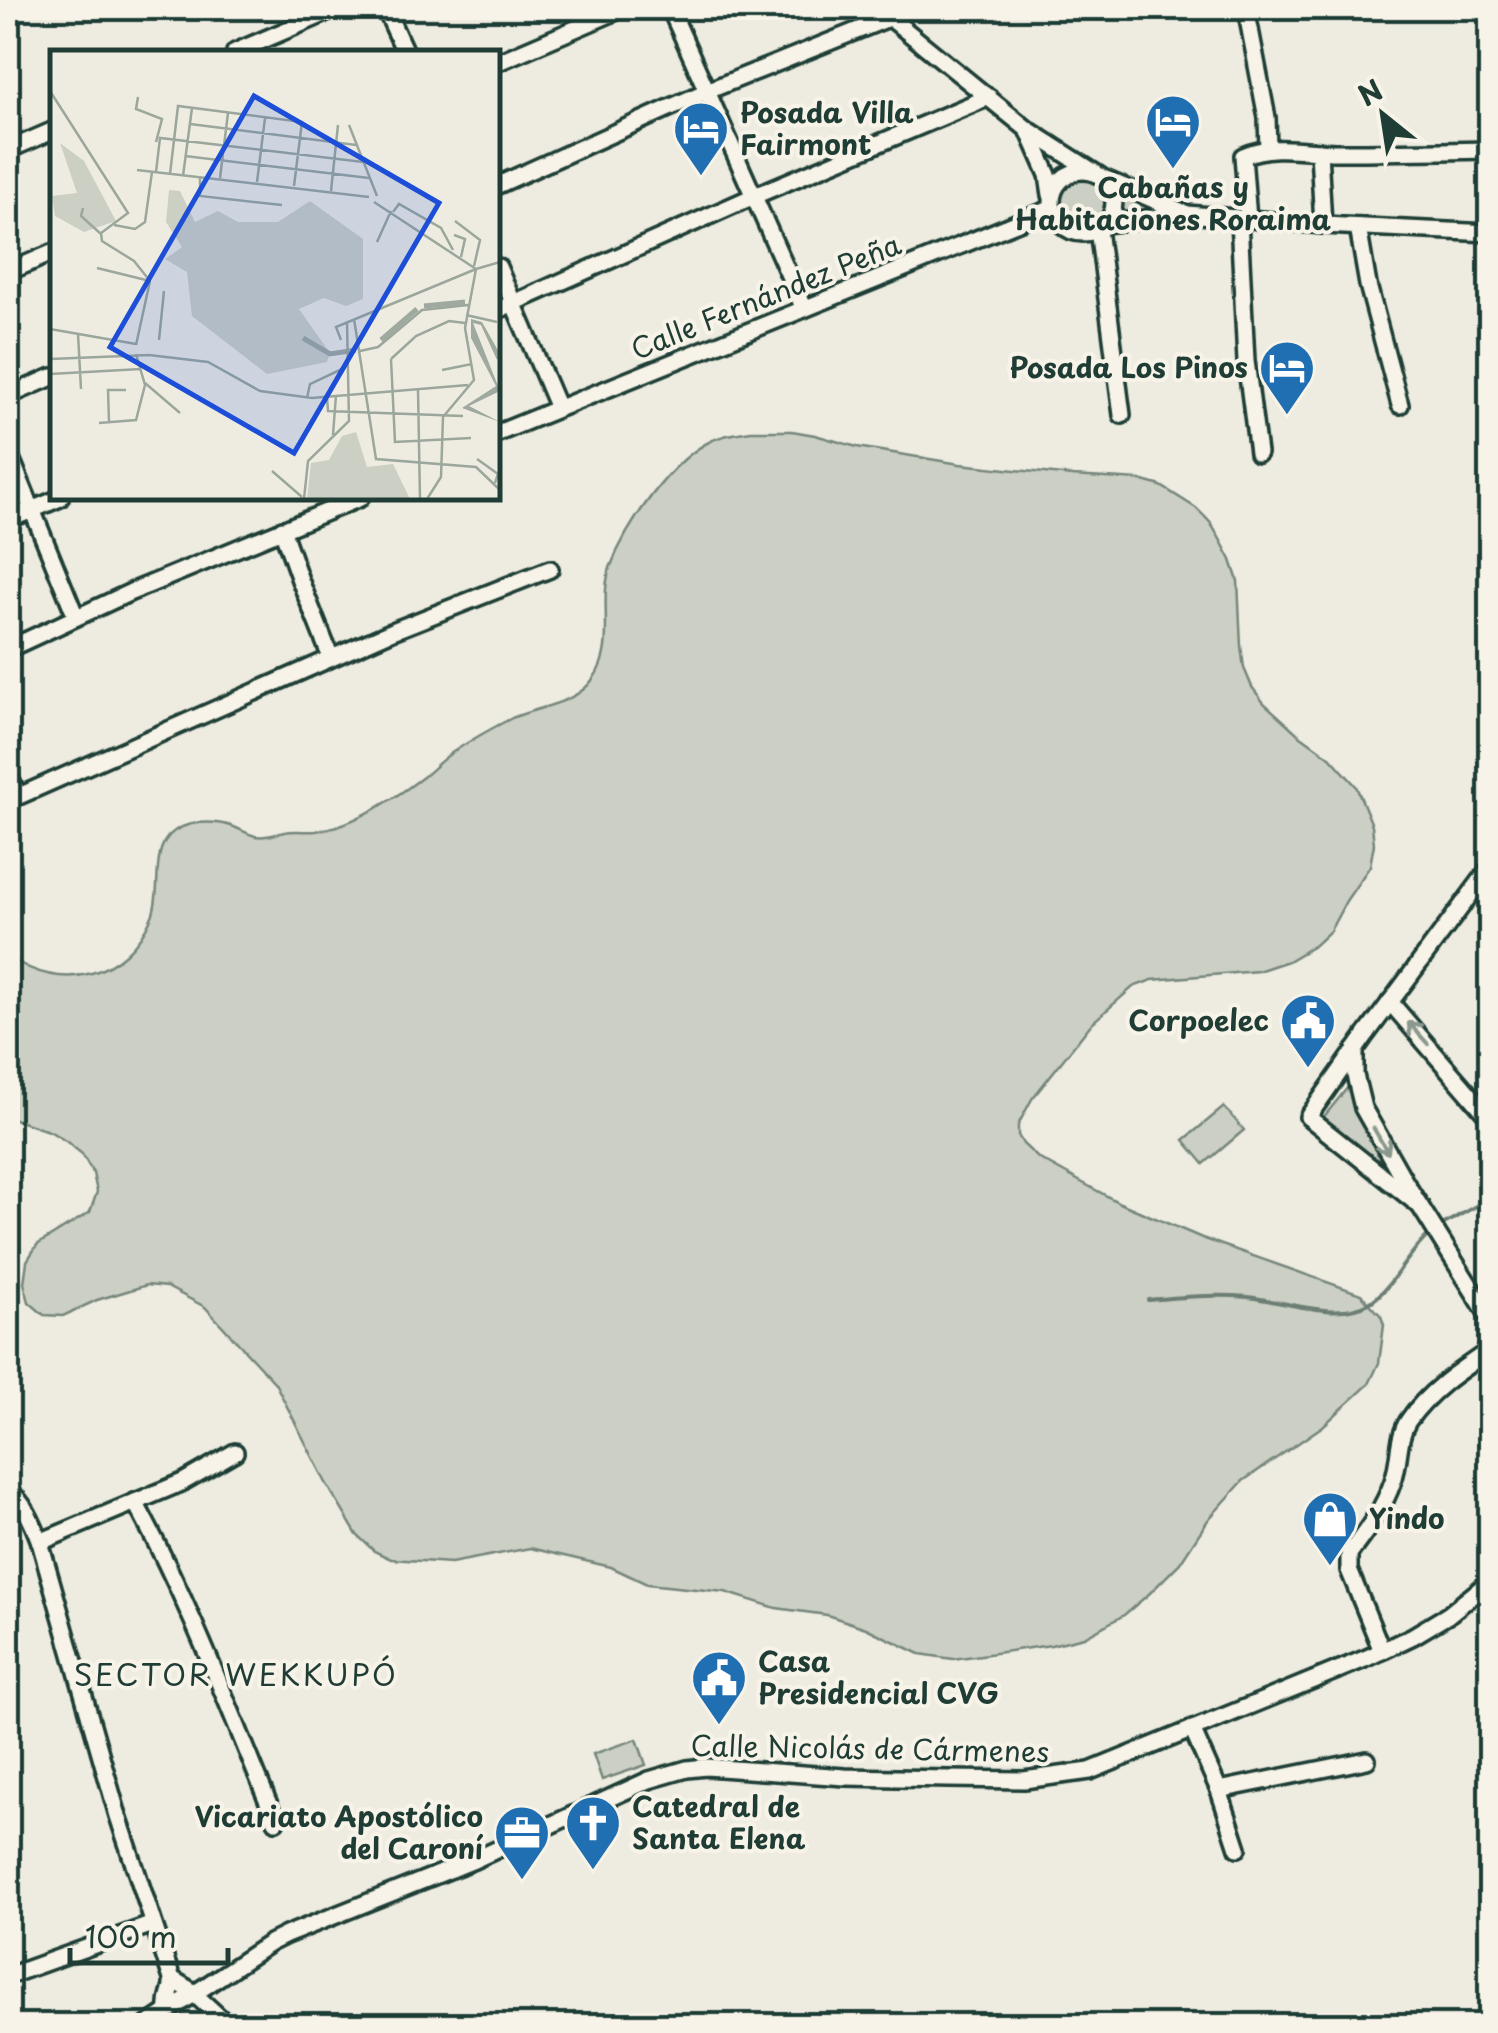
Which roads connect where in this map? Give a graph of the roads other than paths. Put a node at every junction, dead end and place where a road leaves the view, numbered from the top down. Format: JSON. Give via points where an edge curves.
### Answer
{"nodes":[{"id":1,"x":338,"y":8,"type":"edge"},
{"id":2,"x":385,"y":8,"type":"edge"},
{"id":3,"x":624,"y":8,"type":"edge"},
{"id":4,"x":670,"y":8,"type":"edge"},
{"id":5,"x":884,"y":12,"type":"edge"},
{"id":6,"x":1249,"y":24,"type":"dead end"},
{"id":7,"x":240,"y":50,"type":"edge"},
{"id":8,"x":404,"y":50,"type":"edge"},
{"id":9,"x":500,"y":61,"type":"edge"},
{"id":10,"x":707,"y":91,"type":"junction"},
{"id":11,"x":989,"y":97,"type":"junction"},
{"id":12,"x":1027,"y":129,"type":"junction"},
{"id":13,"x":50,"y":131,"type":"edge"},
{"id":14,"x":1268,"y":149,"type":"junction"},
{"id":15,"x":8,"y":150,"type":"edge"},
{"id":16,"x":1490,"y":150,"type":"edge"},
{"id":17,"x":1319,"y":151,"type":"junction"},
{"id":18,"x":1100,"y":176,"type":"junction"},
{"id":19,"x":500,"y":183,"type":"edge"},
{"id":20,"x":754,"y":196,"type":"junction"},
{"id":21,"x":1052,"y":204,"type":"junction"},
{"id":22,"x":1186,"y":214,"type":"junction"},
{"id":23,"x":1244,"y":219,"type":"junction"},
{"id":24,"x":1323,"y":225,"type":"junction"},
{"id":25,"x":1101,"y":227,"type":"junction"},
{"id":26,"x":1358,"y":227,"type":"junction"},
{"id":27,"x":1490,"y":233,"type":"edge"},
{"id":28,"x":50,"y":254,"type":"edge"},
{"id":29,"x":8,"y":272,"type":"edge"},
{"id":30,"x":500,"y":278,"type":"edge"},
{"id":31,"x":505,"y":307,"type":"edge"},
{"id":32,"x":804,"y":309,"type":"junction"},
{"id":33,"x":50,"y":377,"type":"edge"},
{"id":34,"x":8,"y":396,"type":"edge"},
{"id":35,"x":1400,"y":405,"type":"dead end"},
{"id":36,"x":558,"y":408,"type":"junction"},
{"id":37,"x":1122,"y":415,"type":"dead end"},
{"id":38,"x":500,"y":432,"type":"edge"},
{"id":39,"x":8,"y":451,"type":"edge"},
{"id":40,"x":1258,"y":454,"type":"dead end"},
{"id":41,"x":55,"y":500,"type":"edge"},
{"id":42,"x":313,"y":500,"type":"edge"},
{"id":43,"x":355,"y":500,"type":"edge"},
{"id":44,"x":32,"y":510,"type":"junction"},
{"id":45,"x":320,"y":515,"type":"junction"},
{"id":46,"x":8,"y":520,"type":"edge"},
{"id":47,"x":282,"y":529,"type":"junction"},
{"id":48,"x":550,"y":568,"type":"dead end"},
{"id":49,"x":76,"y":617,"type":"junction"},
{"id":50,"x":8,"y":649,"type":"edge"},
{"id":51,"x":331,"y":658,"type":"junction"},
{"id":52,"x":8,"y":775,"type":"edge"},
{"id":53,"x":1490,"y":868,"type":"edge"},
{"id":54,"x":1390,"y":1002,"type":"junction"},
{"id":55,"x":1355,"y":1050,"type":"junction"},
{"id":56,"x":1490,"y":1118,"type":"edge"},
{"id":57,"x":1420,"y":1206,"type":"junction"},
{"id":58,"x":1490,"y":1318,"type":"edge"},
{"id":59,"x":1490,"y":1350,"type":"edge"},
{"id":60,"x":235,"y":1452,"type":"dead end"},
{"id":61,"x":9,"y":1492,"type":"edge"},
{"id":62,"x":135,"y":1502,"type":"junction"},
{"id":63,"x":40,"y":1542,"type":"junction"},
{"id":64,"x":1490,"y":1581,"type":"edge"},
{"id":65,"x":1382,"y":1651,"type":"junction"},
{"id":66,"x":1192,"y":1729,"type":"junction"},
{"id":67,"x":1367,"y":1760,"type":"dead end"},
{"id":68,"x":1219,"y":1790,"type":"junction"},
{"id":69,"x":276,"y":1821,"type":"dead end"},
{"id":70,"x":1238,"y":1848,"type":"dead end"},
{"id":71,"x":153,"y":1924,"type":"junction"},
{"id":72,"x":8,"y":1976,"type":"edge"},
{"id":73,"x":172,"y":1979,"type":"junction"},
{"id":74,"x":195,"y":1994,"type":"junction"},
{"id":75,"x":168,"y":2011,"type":"junction"},
{"id":76,"x":146,"y":2026,"type":"edge"},
{"id":77,"x":229,"y":2026,"type":"edge"}],
"edges":[{"from":1,"to":7,"type":"street"},
{"from":2,"to":8,"type":"street"},
{"from":3,"to":9,"type":"street"},
{"from":4,"to":10,"type":"street"},
{"from":5,"to":10,"type":"street"},
{"from":5,"to":11,"type":"street"},
{"from":6,"to":14,"type":"street"},
{"from":10,"to":19,"type":"street"},
{"from":10,"to":20,"type":"street"},
{"from":11,"to":12,"type":"street"},
{"from":11,"to":20,"type":"street"},
{"from":12,"to":18,"type":"street"},
{"from":12,"to":21,"type":"street","via":[[1048,175]]},
{"from":13,"to":15,"type":"street"},
{"from":14,"to":17,"type":"street"},
{"from":14,"to":23,"type":"street","via":[[1243,156]]},
{"from":16,"to":17,"type":"street"},
{"from":17,"to":24,"type":"street"},
{"from":18,"to":21,"type":"street","via":[[1068,175]]},
{"from":18,"to":22,"type":"street"},
{"from":18,"to":25,"type":"street","via":[[1114,198]]},
{"from":20,"to":31,"type":"street"},
{"from":20,"to":32,"type":"street"},
{"from":21,"to":25,"type":"street","via":[[1069,230]]},
{"from":21,"to":32,"type":"street","name":"Calle Fernández Peña"},
{"from":22,"to":23,"type":"street"},
{"from":22,"to":25,"type":"street"},
{"from":23,"to":24,"type":"street"},
{"from":23,"to":40,"type":"street","via":[[1247,374]]},
{"from":24,"to":26,"type":"street"},
{"from":25,"to":37,"type":"street"},
{"from":26,"to":27,"type":"street"},
{"from":26,"to":35,"type":"street"},
{"from":28,"to":29,"type":"street"},
{"from":30,"to":31,"type":"street"},
{"from":31,"to":36,"type":"street"},
{"from":32,"to":36,"type":"street","name":"Calle Fernández Peña"},
{"from":33,"to":34,"type":"street"},
{"from":36,"to":38,"type":"street","name":"Calle Fernández Peña"},
{"from":39,"to":44,"type":"street"},
{"from":41,"to":44,"type":"street"},
{"from":42,"to":45,"type":"street"},
{"from":43,"to":45,"type":"street"},
{"from":44,"to":46,"type":"street"},
{"from":44,"to":49,"type":"street"},
{"from":45,"to":47,"type":"street"},
{"from":47,"to":49,"type":"street"},
{"from":47,"to":51,"type":"street"},
{"from":48,"to":51,"type":"street"},
{"from":49,"to":50,"type":"street"},
{"from":51,"to":52,"type":"street","via":[[20,796]]},
{"from":53,"to":54,"type":"street"},
{"from":54,"to":55,"type":"street"},
{"from":56,"to":54,"type":"street","one_way":true},
{"from":55,"to":57,"type":"street","one_way":true,"via":[[1363,1108]]},
{"from":55,"to":57,"type":"street","via":[[1308,1116]]},
{"from":57,"to":58,"type":"street"},
{"from":59,"to":65,"type":"street","via":[[1407,1422],[1387,1497],[1349,1554]]},
{"from":60,"to":62,"type":"street"},
{"from":61,"to":63,"type":"street"},
{"from":62,"to":63,"type":"street"},
{"from":62,"to":69,"type":"street","via":[[217,1674]]},
{"from":63,"to":71,"type":"street"},
{"from":64,"to":65,"type":"street","name":"Calle Nicolás de Cármenes","via":[[1432,1625]]},
{"from":65,"to":66,"type":"street","name":"Calle Nicolás de Cármenes"},
{"from":66,"to":68,"type":"street"},
{"from":66,"to":74,"type":"street","name":"Calle Nicolás de Cármenes","via":[[1090,1772],[1053,1778],[845,1777],[706,1767],[666,1774],[286,1935]]},
{"from":67,"to":68,"type":"street"},
{"from":68,"to":70,"type":"street"},
{"from":71,"to":72,"type":"street"},
{"from":71,"to":73,"type":"street"},
{"from":73,"to":74,"type":"street"},
{"from":73,"to":75,"type":"street"},
{"from":74,"to":75,"type":"street","name":"Calle Nicolás de Cármenes"},
{"from":74,"to":77,"type":"street"},
{"from":75,"to":76,"type":"street","name":"Calle Nicolás de Cármenes"}]}
